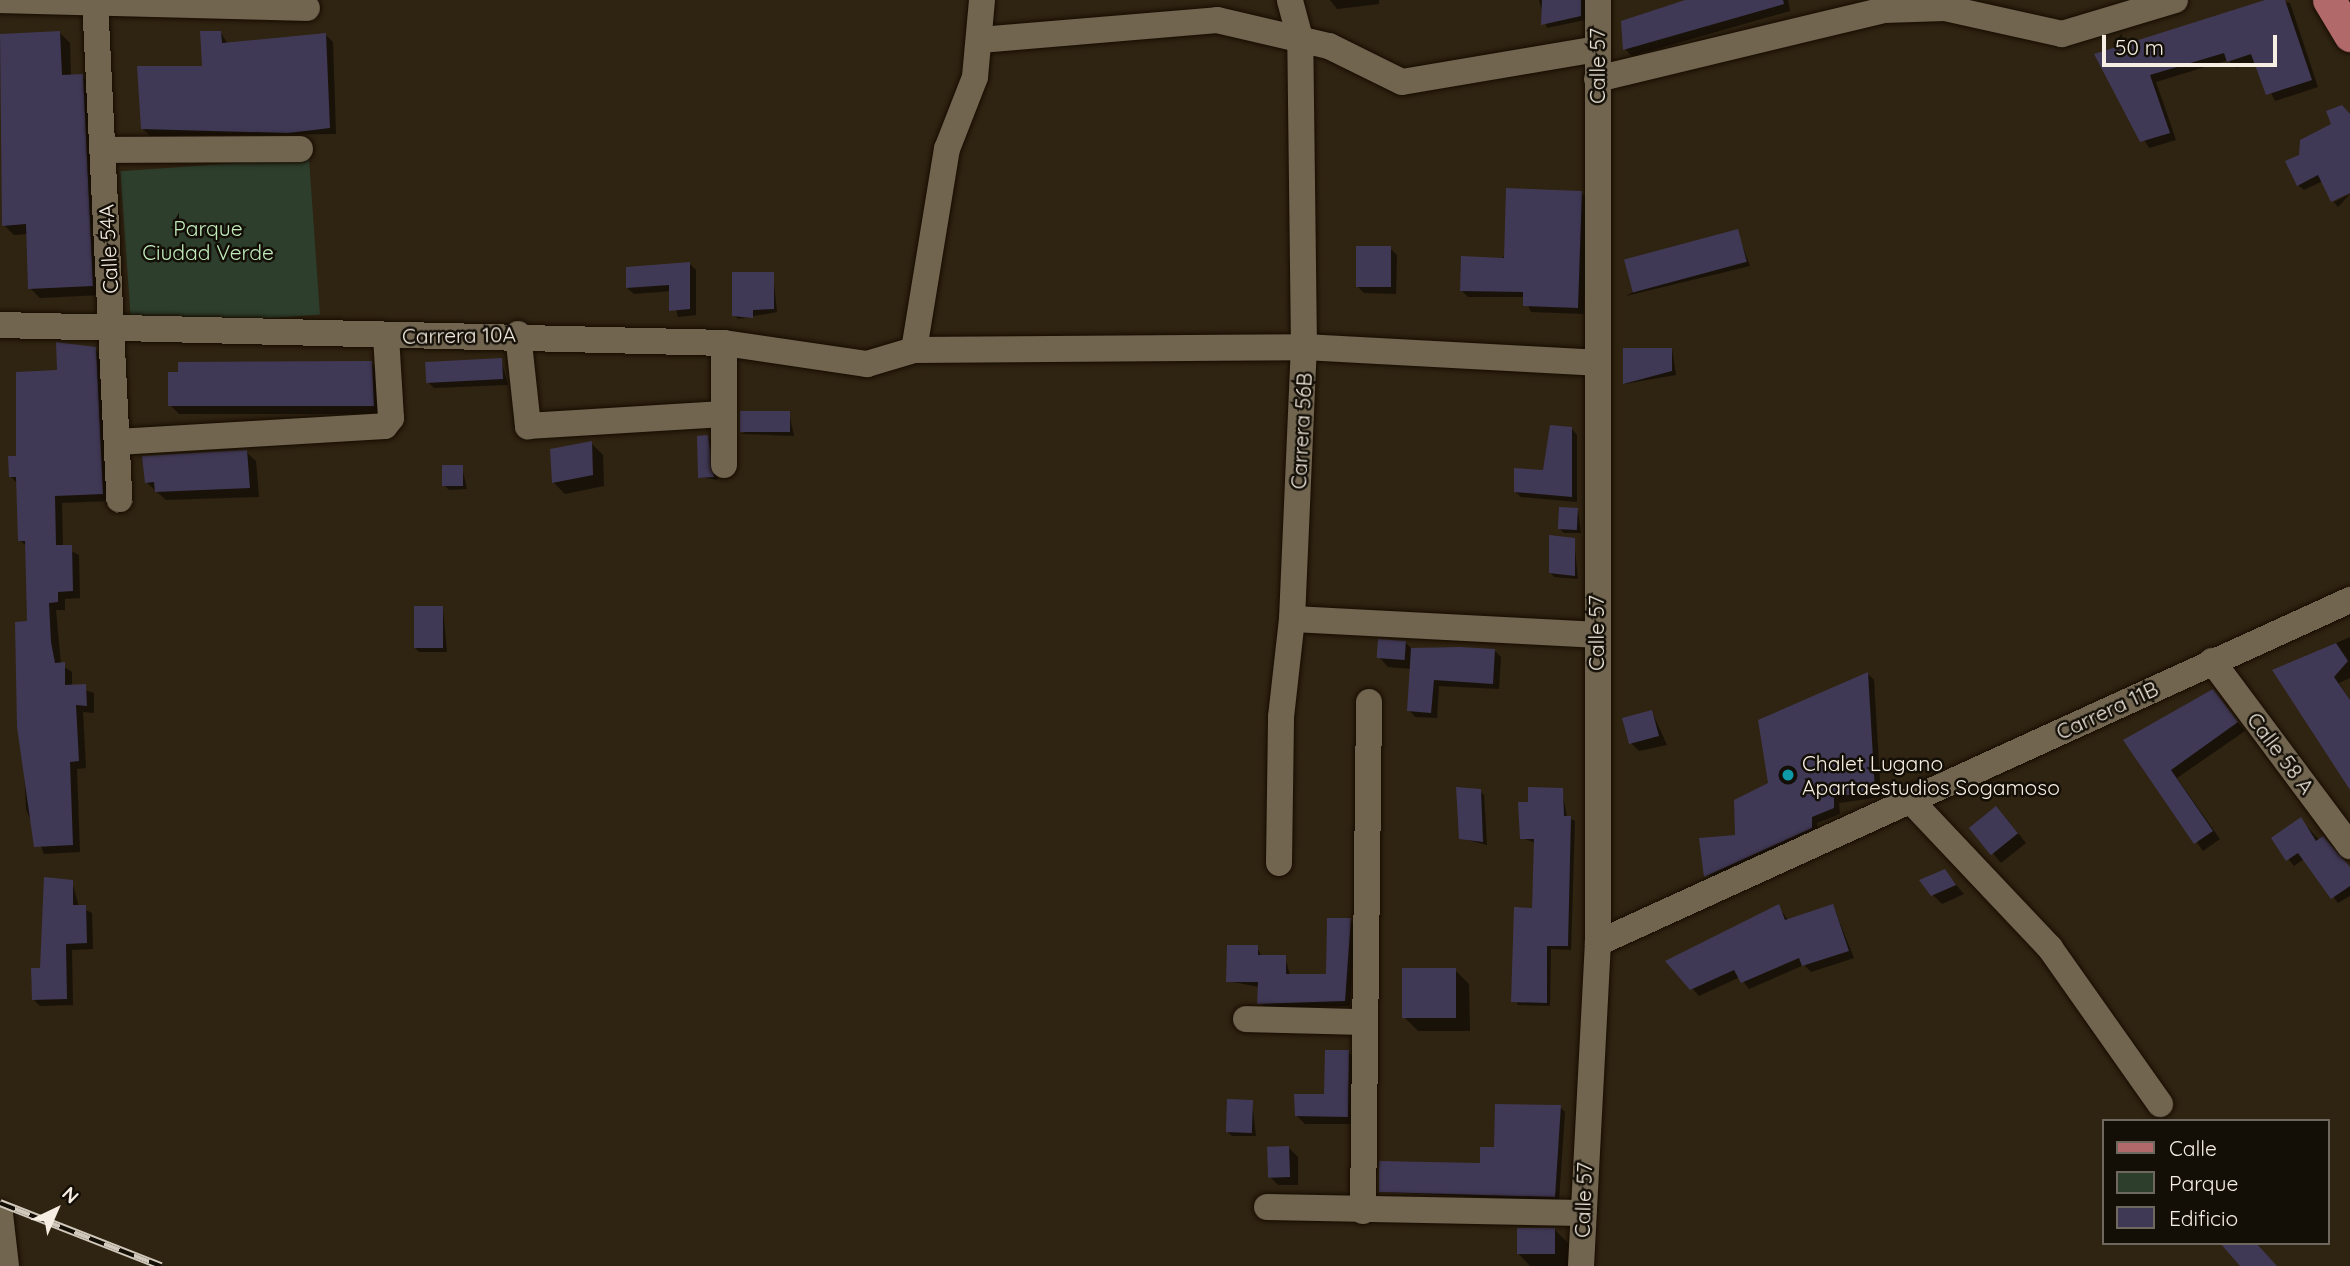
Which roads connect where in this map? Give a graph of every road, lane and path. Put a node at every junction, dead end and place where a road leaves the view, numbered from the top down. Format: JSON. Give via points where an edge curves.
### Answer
{"nodes":[{"id":1,"x":0,"y":0,"type":"edge"},
{"id":2,"x":982,"y":0,"type":"edge"},
{"id":3,"x":1290,"y":0,"type":"edge"},
{"id":4,"x":1598,"y":0,"type":"edge"},
{"id":5,"x":2175,"y":0,"type":"edge"},
{"id":6,"x":2329,"y":0,"type":"edge"},
{"id":7,"x":95,"y":1,"type":"edge"},
{"id":8,"x":307,"y":8,"type":"dead end"},
{"id":9,"x":1208,"y":10,"type":"edge"},
{"id":10,"x":1828,"y":11,"type":"edge"},
{"id":11,"x":2350,"y":35,"type":"edge"},
{"id":12,"x":1300,"y":38,"type":"junction"},
{"id":13,"x":980,"y":40,"type":"junction"},
{"id":14,"x":1597,"y":49,"type":"junction"},
{"id":15,"x":1597,"y":79,"type":"junction"},
{"id":16,"x":300,"y":149,"type":"dead end"},
{"id":17,"x":103,"y":150,"type":"junction"},
{"id":18,"x":0,"y":325,"type":"edge"},
{"id":19,"x":112,"y":327,"type":"junction"},
{"id":20,"x":518,"y":334,"type":"junction"},
{"id":21,"x":386,"y":336,"type":"junction"},
{"id":22,"x":724,"y":343,"type":"junction"},
{"id":23,"x":1304,"y":347,"type":"junction"},
{"id":24,"x":914,"y":350,"type":"junction"},
{"id":25,"x":1597,"y":363,"type":"junction"},
{"id":26,"x":723,"y":414,"type":"junction"},
{"id":27,"x":117,"y":442,"type":"junction"},
{"id":28,"x":724,"y":465,"type":"dead end"},
{"id":29,"x":119,"y":499,"type":"dead end"},
{"id":30,"x":2350,"y":600,"type":"edge"},
{"id":31,"x":1292,"y":619,"type":"junction"},
{"id":32,"x":1596,"y":635,"type":"junction"},
{"id":33,"x":2212,"y":661,"type":"junction"},
{"id":34,"x":1369,"y":702,"type":"dead end"},
{"id":35,"x":1912,"y":802,"type":"junction"},
{"id":36,"x":2350,"y":846,"type":"edge"},
{"id":37,"x":1279,"y":863,"type":"dead end"},
{"id":38,"x":1598,"y":943,"type":"junction"},
{"id":39,"x":1246,"y":1019,"type":"dead end"},
{"id":40,"x":1362,"y":1022,"type":"junction"},
{"id":41,"x":2160,"y":1104,"type":"dead end"},
{"id":42,"x":1267,"y":1207,"type":"dead end"},
{"id":43,"x":1363,"y":1211,"type":"junction"},
{"id":44,"x":1581,"y":1213,"type":"junction"},
{"id":45,"x":0,"y":1214,"type":"edge"},
{"id":46,"x":6,"y":1266,"type":"edge"},
{"id":47,"x":1581,"y":1266,"type":"edge"}],
"edges":[{"from":1,"to":7,"type":"street"},
{"from":2,"to":13,"type":"street"},
{"from":3,"to":12,"type":"street","name":"Carrera 56B"},
{"from":4,"to":14,"type":"street","name":"Calle 57"},
{"from":5,"to":10,"type":"street","via":[[2063,34],[1945,8]]},
{"from":6,"to":11,"type":"main road"},
{"from":7,"to":8,"type":"street"},
{"from":7,"to":17,"type":"street","name":"Calle 54A"},
{"from":9,"to":12,"type":"street"},
{"from":9,"to":13,"type":"street"},
{"from":10,"to":15,"type":"street"},
{"from":12,"to":14,"type":"street","via":[[1402,82]]},
{"from":12,"to":23,"type":"street","name":"Carrera 56B"},
{"from":13,"to":24,"type":"street","via":[[975,77],[947,149]]},
{"from":14,"to":15,"type":"street","name":"Calle 57"},
{"from":15,"to":25,"type":"street","name":"Calle 57"},
{"from":16,"to":17,"type":"street"},
{"from":17,"to":19,"type":"street","name":"Calle 54A"},
{"from":18,"to":19,"type":"street","name":"Carrera 10A"},
{"from":19,"to":21,"type":"street","name":"Carrera 10A"},
{"from":19,"to":27,"type":"street","name":"Calle 54A"},
{"from":20,"to":21,"type":"street","name":"Carrera 10A"},
{"from":20,"to":22,"type":"street","name":"Carrera 10A"},
{"from":20,"to":26,"type":"street","via":[[528,426]]},
{"from":21,"to":27,"type":"street","via":[[391,418],[385,426]]},
{"from":22,"to":24,"type":"street","name":"Carrera 10A","via":[[867,363]]},
{"from":22,"to":26,"type":"street"},
{"from":23,"to":24,"type":"street","name":"Carrera 10A"},
{"from":23,"to":25,"type":"street","name":"Carrera 10A"},
{"from":23,"to":31,"type":"street","name":"Carrera 56B"},
{"from":25,"to":32,"type":"street","name":"Calle 57"},
{"from":26,"to":28,"type":"street"},
{"from":27,"to":29,"type":"street","name":"Calle 54A"},
{"from":30,"to":33,"type":"street","name":"Carrera 11B"},
{"from":31,"to":32,"type":"street"},
{"from":31,"to":37,"type":"street","name":"Carrera 56B","via":[[1281,717]]},
{"from":32,"to":38,"type":"street","name":"Calle 57"},
{"from":33,"to":35,"type":"street","name":"Carrera 11B"},
{"from":33,"to":36,"type":"street","name":"Calle 58 A"},
{"from":34,"to":40,"type":"street"},
{"from":35,"to":38,"type":"street","name":"Carrera 11B"},
{"from":35,"to":41,"type":"street","via":[[2050,948]]},
{"from":38,"to":44,"type":"street","name":"Calle 57"},
{"from":39,"to":40,"type":"street"},
{"from":40,"to":43,"type":"street"},
{"from":42,"to":43,"type":"street"},
{"from":43,"to":44,"type":"street"},
{"from":44,"to":47,"type":"street","name":"Calle 57"},
{"from":45,"to":46,"type":"street"}]}
